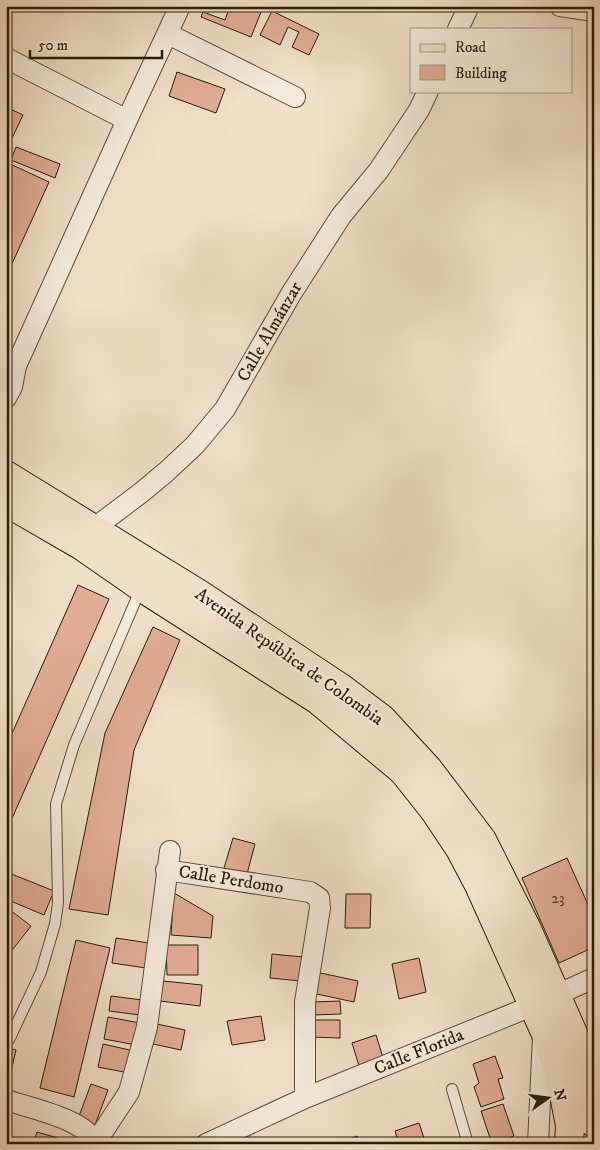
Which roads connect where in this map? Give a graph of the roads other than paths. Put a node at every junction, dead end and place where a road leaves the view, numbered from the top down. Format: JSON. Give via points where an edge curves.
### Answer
{"nodes":[{"id":1,"x":180,"y":6,"type":"edge"},
{"id":2,"x":469,"y":6,"type":"edge"},
{"id":3,"x":560,"y":6,"type":"edge"},
{"id":4,"x":594,"y":12,"type":"edge"},
{"id":5,"x":458,"y":28,"type":"edge"},
{"id":6,"x":168,"y":34,"type":"junction"},
{"id":7,"x":6,"y":58,"type":"edge"},
{"id":8,"x":428,"y":92,"type":"edge"},
{"id":9,"x":295,"y":97,"type":"dead end"},
{"id":10,"x":127,"y":120,"type":"junction"},
{"id":11,"x":11,"y":369,"type":"edge"},
{"id":12,"x":6,"y":398,"type":"edge"},
{"id":13,"x":6,"y":476,"type":"edge"},
{"id":14,"x":6,"y":502,"type":"edge"},
{"id":15,"x":87,"y":537,"type":"junction"},
{"id":16,"x":141,"y":587,"type":"junction"},
{"id":17,"x":594,"y":978,"type":"edge"},
{"id":18,"x":544,"y":1010,"type":"junction"},
{"id":19,"x":8,"y":1040,"type":"dead end"},
{"id":20,"x":452,"y":1089,"type":"dead end"},
{"id":21,"x":306,"y":1098,"type":"junction"},
{"id":22,"x":6,"y":1100,"type":"edge"},
{"id":23,"x":594,"y":1123,"type":"edge"},
{"id":24,"x":96,"y":1143,"type":"edge"},
{"id":25,"x":206,"y":1144,"type":"edge"},
{"id":26,"x":468,"y":1144,"type":"edge"},
{"id":27,"x":538,"y":1144,"type":"edge"},
{"id":28,"x":569,"y":1144,"type":"edge"}],
"edges":[{"from":1,"to":6,"type":"street"},
{"from":2,"to":5,"type":"street"},
{"from":3,"to":4,"type":"street"},
{"from":6,"to":9,"type":"street"},
{"from":6,"to":10,"type":"street"},
{"from":7,"to":10,"type":"street"},
{"from":8,"to":15,"type":"street","name":"Calle Almánzar","via":[[379,170],[341,216],[291,294],[226,409],[166,472]]},
{"from":10,"to":11,"type":"street"},
{"from":11,"to":12,"type":"street","via":[[12,387]]},
{"from":13,"to":15,"type":"main road","name":"Avenida República de Colombia"},
{"from":14,"to":15,"type":"main road","name":"Avenida República de Colombia"},
{"from":15,"to":16,"type":"main road","name":"Avenida República de Colombia"},
{"from":15,"to":18,"type":"main road","name":"Avenida República de Colombia","via":[[199,594],[382,719],[428,769],[482,840],[526,927]]},
{"from":16,"to":18,"type":"main road","name":"Avenida República de Colombia","via":[[318,700],[403,771],[460,849]]},
{"from":16,"to":19,"type":"lane","via":[[74,745],[56,804],[58,903],[55,924],[41,972]]},
{"from":17,"to":18,"type":"street","name":"Calle Florida"},
{"from":18,"to":21,"type":"street","name":"Calle Florida"},
{"from":18,"to":23,"type":"main road","name":"Avenida República de Colombia","via":[[576,1040]]},
{"from":18,"to":27,"type":"street"},
{"from":18,"to":28,"type":"main road","name":"Avenida República de Colombia","via":[[570,1126]]},
{"from":20,"to":26,"type":"lane"},
{"from":21,"to":24,"type":"street","name":"Calle Perdomo","via":[[305,1002],[319,898],[310,892],[168,860],[143,1045],[129,1092]]},
{"from":21,"to":25,"type":"street","name":"Calle Florida"},
{"from":22,"to":24,"type":"street","via":[[66,1119],[86,1131]]}]}
